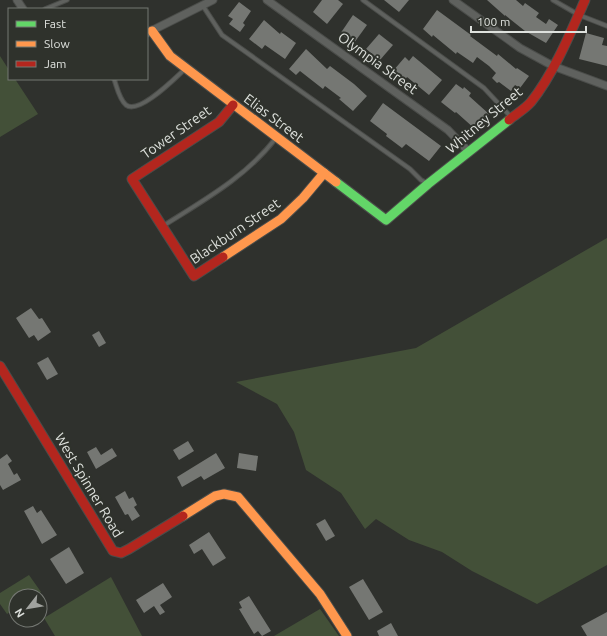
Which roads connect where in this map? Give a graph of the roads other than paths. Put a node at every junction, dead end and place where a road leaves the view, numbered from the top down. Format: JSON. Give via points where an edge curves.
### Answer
{"nodes":[{"id":1,"x":67,"y":0,"type":"edge"},
{"id":2,"x":213,"y":0,"type":"edge"},
{"id":3,"x":267,"y":0,"type":"edge"},
{"id":4,"x":363,"y":0,"type":"edge"},
{"id":5,"x":453,"y":0,"type":"edge"},
{"id":6,"x":553,"y":0,"type":"edge"},
{"id":7,"x":585,"y":0,"type":"edge"},
{"id":8,"x":203,"y":6,"type":"junction"},
{"id":9,"x":47,"y":8,"type":"edge"},
{"id":10,"x":579,"y":15,"type":"junction"},
{"id":11,"x":607,"y":26,"type":"edge"},
{"id":12,"x":150,"y":32,"type":"edge"},
{"id":13,"x":553,"y":66,"type":"junction"},
{"id":14,"x":185,"y":68,"type":"junction"},
{"id":15,"x":114,"y":80,"type":"edge"},
{"id":16,"x":607,"y":86,"type":"edge"},
{"id":17,"x":233,"y":105,"type":"junction"},
{"id":18,"x":511,"y":118,"type":"junction"},
{"id":19,"x":277,"y":137,"type":"junction"},
{"id":20,"x":469,"y":152,"type":"junction"},
{"id":21,"x":324,"y":172,"type":"junction"},
{"id":22,"x":428,"y":184,"type":"junction"},
{"id":23,"x":386,"y":220,"type":"joint"},
{"id":24,"x":162,"y":226,"type":"junction"},
{"id":25,"x":0,"y":366,"type":"edge"},
{"id":26,"x":348,"y":636,"type":"edge"}],
"edges":[{"from":1,"to":9,"type":"lane"},
{"from":2,"to":8,"type":"street"},
{"from":3,"to":20,"type":"street","name":"Olympia Street","via":[[448,130]]},
{"from":4,"to":18,"type":"lane","via":[[484,88]]},
{"from":5,"to":13,"type":"street","via":[[520,48]]},
{"from":6,"to":10,"type":"lane"},
{"from":7,"to":10,"type":"street","name":"Whitney Street"},
{"from":8,"to":12,"type":"street"},
{"from":8,"to":22,"type":"lane","via":[[222,35]]},
{"from":10,"to":11,"type":"lane"},
{"from":10,"to":13,"type":"street","name":"Whitney Street"},
{"from":12,"to":14,"type":"street","name":"Elias Street","via":[[170,56]]},
{"from":13,"to":16,"type":"street"},
{"from":13,"to":18,"type":"street","name":"Whitney Street","via":[[530,103]]},
{"from":14,"to":15,"type":"lane","via":[[157,94],[130,107],[123,102]]},
{"from":14,"to":17,"type":"street","name":"Elias Street"},
{"from":17,"to":19,"type":"street","name":"Elias Street"},
{"from":17,"to":24,"type":"street","name":"Tower Street","via":[[219,122],[132,179]]},
{"from":18,"to":20,"type":"street","name":"Whitney Street"},
{"from":19,"to":21,"type":"street","name":"Elias Street"},
{"from":19,"to":24,"type":"lane","via":[[251,167],[231,183]]},
{"from":20,"to":22,"type":"street","name":"Whitney Street"},
{"from":21,"to":23,"type":"street","name":"Elias Street"},
{"from":21,"to":24,"type":"street","name":"Blackburn Street","via":[[303,198],[281,219],[194,276]]},
{"from":22,"to":23,"type":"street","name":"Whitney Street"},
{"from":25,"to":26,"type":"street","name":"West Spinner Road","via":[[113,550],[121,553],[129,549],[215,496],[224,494],[238,497],[320,594]]}]}
